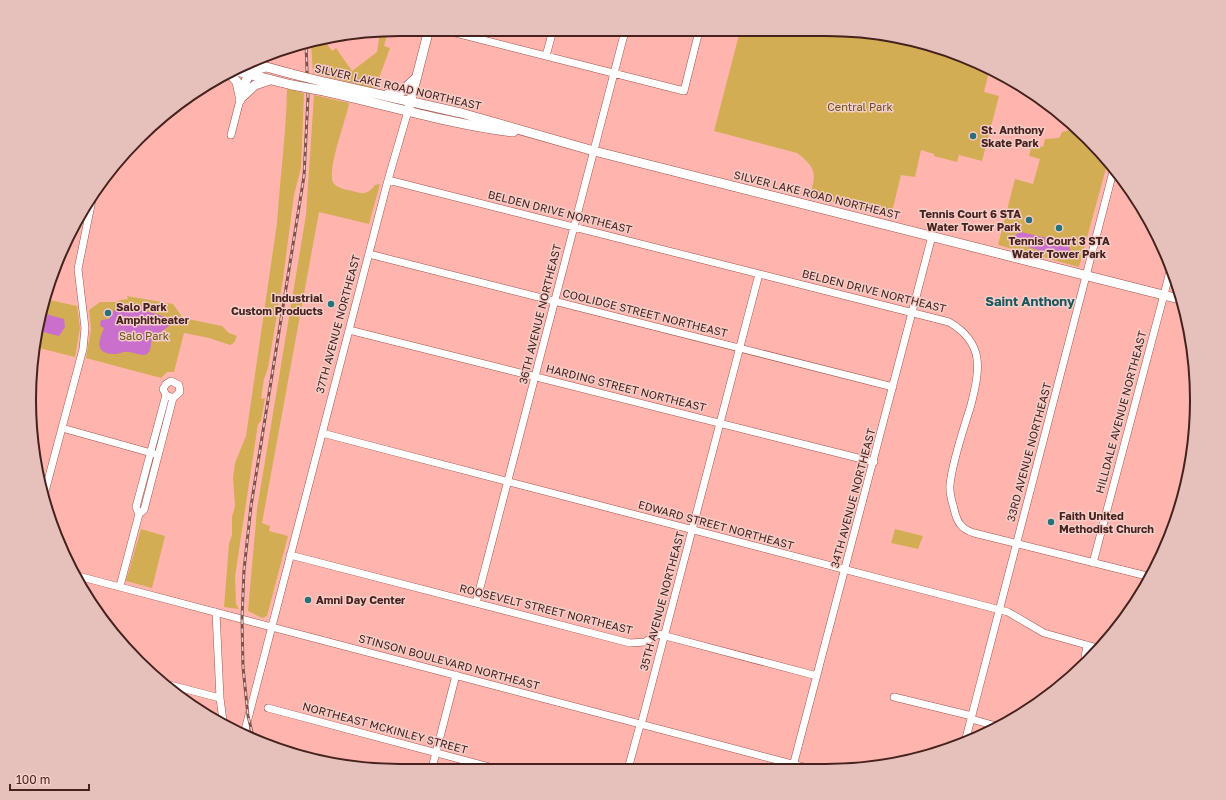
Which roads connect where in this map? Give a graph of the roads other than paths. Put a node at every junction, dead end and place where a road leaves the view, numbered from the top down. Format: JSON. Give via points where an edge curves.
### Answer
{"nodes":[{"id":1,"x":428,"y":36,"type":"edge"},
{"id":2,"x":467,"y":36,"type":"edge"},
{"id":3,"x":480,"y":36,"type":"edge"},
{"id":4,"x":551,"y":36,"type":"edge"},
{"id":5,"x":624,"y":36,"type":"edge"},
{"id":6,"x":698,"y":36,"type":"edge"},
{"id":7,"x":479,"y":39,"type":"junction"},
{"id":8,"x":546,"y":56,"type":"junction"},
{"id":9,"x":259,"y":65,"type":"edge"},
{"id":10,"x":266,"y":67,"type":"junction"},
{"id":11,"x":243,"y":72,"type":"edge"},
{"id":12,"x":251,"y":74,"type":"junction"},
{"id":13,"x":614,"y":74,"type":"junction"},
{"id":14,"x":233,"y":77,"type":"edge"},
{"id":15,"x":417,"y":77,"type":"junction"},
{"id":16,"x":272,"y":80,"type":"junction"},
{"id":17,"x":324,"y":86,"type":"junction"},
{"id":18,"x":378,"y":94,"type":"junction"},
{"id":19,"x":240,"y":100,"type":"junction"},
{"id":20,"x":410,"y":106,"type":"junction"},
{"id":21,"x":231,"y":135,"type":"dead end"},
{"id":22,"x":594,"y":151,"type":"junction"},
{"id":23,"x":1112,"y":175,"type":"edge"},
{"id":24,"x":388,"y":180,"type":"junction"},
{"id":25,"x":90,"y":210,"type":"edge"},
{"id":26,"x":574,"y":227,"type":"junction"},
{"id":27,"x":932,"y":236,"type":"junction"},
{"id":28,"x":369,"y":254,"type":"junction"},
{"id":29,"x":759,"y":274,"type":"junction"},
{"id":30,"x":1087,"y":275,"type":"junction"},
{"id":31,"x":1168,"y":277,"type":"edge"},
{"id":32,"x":1163,"y":295,"type":"junction"},
{"id":33,"x":1176,"y":298,"type":"edge"},
{"id":34,"x":555,"y":301,"type":"junction"},
{"id":35,"x":912,"y":311,"type":"junction"},
{"id":36,"x":349,"y":330,"type":"junction"},
{"id":37,"x":740,"y":348,"type":"junction"},
{"id":38,"x":535,"y":376,"type":"junction"},
{"id":39,"x":893,"y":387,"type":"junction"},
{"id":40,"x":720,"y":423,"type":"junction"},
{"id":41,"x":62,"y":428,"type":"junction"},
{"id":42,"x":322,"y":433,"type":"junction"},
{"id":43,"x":151,"y":453,"type":"junction"},
{"id":44,"x":159,"y":455,"type":"junction"},
{"id":45,"x":874,"y":462,"type":"junction"},
{"id":46,"x":508,"y":482,"type":"junction"},
{"id":47,"x":46,"y":486,"type":"edge"},
{"id":48,"x":139,"y":514,"type":"junction"},
{"id":49,"x":692,"y":530,"type":"junction"},
{"id":50,"x":1017,"y":544,"type":"junction"},
{"id":51,"x":290,"y":555,"type":"junction"},
{"id":52,"x":1093,"y":563,"type":"junction"},
{"id":53,"x":845,"y":570,"type":"junction"},
{"id":54,"x":1144,"y":575,"type":"edge"},
{"id":55,"x":82,"y":577,"type":"edge"},
{"id":56,"x":120,"y":586,"type":"junction"},
{"id":57,"x":476,"y":603,"type":"junction"},
{"id":58,"x":1000,"y":609,"type":"junction"},
{"id":59,"x":216,"y":612,"type":"junction"},
{"id":60,"x":272,"y":626,"type":"junction"},
{"id":61,"x":664,"y":636,"type":"junction"},
{"id":62,"x":1087,"y":645,"type":"junction"},
{"id":63,"x":1093,"y":647,"type":"edge"},
{"id":64,"x":1086,"y":654,"type":"edge"},
{"id":65,"x":456,"y":675,"type":"junction"},
{"id":66,"x":817,"y":676,"type":"junction"},
{"id":67,"x":175,"y":686,"type":"edge"},
{"id":68,"x":894,"y":697,"type":"dead end"},
{"id":69,"x":220,"y":698,"type":"junction"},
{"id":70,"x":268,"y":708,"type":"dead end"},
{"id":71,"x":223,"y":717,"type":"edge"},
{"id":72,"x":972,"y":718,"type":"junction"},
{"id":73,"x":991,"y":724,"type":"edge"},
{"id":74,"x":640,"y":725,"type":"junction"},
{"id":75,"x":245,"y":729,"type":"edge"},
{"id":76,"x":967,"y":735,"type":"edge"},
{"id":77,"x":436,"y":752,"type":"junction"},
{"id":78,"x":433,"y":764,"type":"edge"},
{"id":79,"x":482,"y":764,"type":"edge"},
{"id":80,"x":629,"y":764,"type":"edge"},
{"id":81,"x":782,"y":764,"type":"edge"},
{"id":82,"x":794,"y":764,"type":"edge"}],
"edges":[{"from":1,"to":15,"type":"main road","name":"37TH AVENUE NORTHEAST"},
{"from":2,"to":7,"type":"street"},
{"from":3,"to":7,"type":"street"},
{"from":4,"to":8,"type":"street"},
{"from":5,"to":13,"type":"street","name":"36TH AVENUE NORTHEAST"},
{"from":6,"to":13,"type":"street","via":[[684,91]]},
{"from":7,"to":8,"type":"street"},
{"from":8,"to":13,"type":"street"},
{"from":9,"to":10,"type":"main road","name":"SILVER LAKE ROAD NORTHEAST"},
{"from":10,"to":12,"type":"main road"},
{"from":10,"to":17,"type":"main road","name":"SILVER LAKE ROAD NORTHEAST","bridge":true},
{"from":11,"to":12,"type":"main road"},
{"from":12,"to":16,"type":"main road"},
{"from":12,"to":19,"type":"main road","via":[[245,81]]},
{"from":13,"to":22,"type":"street","name":"36TH AVENUE NORTHEAST"},
{"from":14,"to":19,"type":"main road","via":[[237,82]]},
{"from":15,"to":18,"type":"main road","via":[[400,92]]},
{"from":15,"to":20,"type":"main road","name":"37TH AVENUE NORTHEAST"},
{"from":16,"to":17,"type":"main road","bridge":true,"via":[[292,85]]},
{"from":16,"to":19,"type":"main road","via":[[256,84]]},
{"from":17,"to":18,"type":"main road","name":"SILVER LAKE ROAD NORTHEAST"},
{"from":17,"to":20,"type":"main road"},
{"from":18,"to":20,"type":"main road","name":"SILVER LAKE ROAD NORTHEAST"},
{"from":19,"to":21,"type":"street"},
{"from":20,"to":22,"type":"main road","name":"SILVER LAKE ROAD NORTHEAST","via":[[511,126]]},
{"from":20,"to":24,"type":"street","name":"37TH AVENUE NORTHEAST"},
{"from":22,"to":26,"type":"street","name":"36TH AVENUE NORTHEAST"},
{"from":22,"to":27,"type":"main road","name":"SILVER LAKE ROAD NORTHEAST"},
{"from":23,"to":30,"type":"street","name":"33RD AVENUE NORTHEAST"},
{"from":24,"to":26,"type":"street","name":"BELDEN DRIVE NORTHEAST"},
{"from":24,"to":28,"type":"street","name":"37TH AVENUE NORTHEAST"},
{"from":25,"to":41,"type":"street","via":[[78,269],[84,342]]},
{"from":26,"to":29,"type":"street","name":"BELDEN DRIVE NORTHEAST"},
{"from":26,"to":34,"type":"street","name":"36TH AVENUE NORTHEAST"},
{"from":27,"to":30,"type":"main road","name":"SILVER LAKE ROAD NORTHEAST"},
{"from":27,"to":35,"type":"street","name":"34TH AVENUE NORTHEAST"},
{"from":28,"to":34,"type":"street","name":"COOLIDGE STREET NORTHEAST"},
{"from":28,"to":36,"type":"street","name":"37TH AVENUE NORTHEAST"},
{"from":29,"to":35,"type":"street","name":"BELDEN DRIVE NORTHEAST"},
{"from":29,"to":37,"type":"street","name":"35TH AVENUE NORTHEAST"},
{"from":30,"to":32,"type":"main road","name":"SILVER LAKE ROAD NORTHEAST"},
{"from":30,"to":50,"type":"street","name":"33RD AVENUE NORTHEAST"},
{"from":31,"to":32,"type":"street","name":"HILLDALE AVENUE NORTHEAST"},
{"from":32,"to":33,"type":"main road","name":"SILVER LAKE ROAD NORTHEAST"},
{"from":32,"to":52,"type":"street","name":"HILLDALE AVENUE NORTHEAST"},
{"from":34,"to":37,"type":"street","name":"COOLIDGE STREET NORTHEAST"},
{"from":34,"to":38,"type":"street","name":"36TH AVENUE NORTHEAST"},
{"from":35,"to":39,"type":"street","name":"34TH AVENUE NORTHEAST"},
{"from":35,"to":50,"type":"street","name":"BELDEN DRIVE NORTHEAST","via":[[958,327],[972,342],[978,362],[976,382],[950,485],[957,521],[967,531]]},
{"from":36,"to":38,"type":"street","name":"HARDING STREET NORTHEAST"},
{"from":36,"to":42,"type":"street","name":"37TH AVENUE NORTHEAST"},
{"from":37,"to":39,"type":"street","name":"COOLIDGE STREET NORTHEAST"},
{"from":37,"to":40,"type":"street","name":"35TH AVENUE NORTHEAST"},
{"from":38,"to":40,"type":"street","name":"HARDING STREET NORTHEAST"},
{"from":38,"to":46,"type":"street","name":"36TH AVENUE NORTHEAST"},
{"from":39,"to":45,"type":"street","name":"34TH AVENUE NORTHEAST"},
{"from":40,"to":45,"type":"street","name":"HARDING STREET NORTHEAST"},
{"from":40,"to":49,"type":"street","name":"35TH AVENUE NORTHEAST"},
{"from":41,"to":43,"type":"street"},
{"from":41,"to":47,"type":"street"},
{"from":42,"to":46,"type":"street","name":"EDWARD STREET NORTHEAST"},
{"from":42,"to":51,"type":"street","name":"37TH AVENUE NORTHEAST"},
{"from":43,"to":44,"type":"street"},
{"from":43,"to":44,"type":"street","via":[[169,397]]},
{"from":43,"to":48,"type":"street","via":[[136,507]]},
{"from":44,"to":48,"type":"street","via":[[144,510]]},
{"from":45,"to":53,"type":"street","name":"34TH AVENUE NORTHEAST"},
{"from":46,"to":49,"type":"street","name":"EDWARD STREET NORTHEAST"},
{"from":46,"to":57,"type":"street","name":"36TH AVENUE NORTHEAST"},
{"from":48,"to":56,"type":"street"},
{"from":49,"to":53,"type":"street","name":"EDWARD STREET NORTHEAST"},
{"from":49,"to":61,"type":"street","name":"35TH AVENUE NORTHEAST"},
{"from":50,"to":52,"type":"street","name":"BELDEN DRIVE NORTHEAST"},
{"from":50,"to":58,"type":"street","name":"33RD AVENUE NORTHEAST"},
{"from":51,"to":57,"type":"street","name":"ROOSEVELT STREET NORTHEAST"},
{"from":51,"to":60,"type":"street","name":"37TH AVENUE NORTHEAST"},
{"from":52,"to":54,"type":"street","name":"BELDEN DRIVE NORTHEAST"},
{"from":53,"to":58,"type":"street","name":"EDWARD STREET NORTHEAST"},
{"from":53,"to":66,"type":"street","name":"34TH AVENUE NORTHEAST"},
{"from":55,"to":56,"type":"street","name":"STINSON BOULEVARD NORTHEAST"},
{"from":56,"to":59,"type":"street","name":"STINSON BOULEVARD NORTHEAST"},
{"from":57,"to":61,"type":"street","name":"ROOSEVELT STREET NORTHEAST","via":[[630,643],[645,642],[658,634]]},
{"from":58,"to":62,"type":"street","name":"EDWARD STREET NORTHEAST","via":[[1044,633]]},
{"from":58,"to":72,"type":"street","name":"33RD AVENUE NORTHEAST"},
{"from":59,"to":60,"type":"street","name":"STINSON BOULEVARD NORTHEAST"},
{"from":59,"to":69,"type":"street"},
{"from":60,"to":65,"type":"street","name":"STINSON BOULEVARD NORTHEAST"},
{"from":60,"to":75,"type":"street","name":"37TH AVENUE NORTHEAST"},
{"from":61,"to":66,"type":"street"},
{"from":61,"to":74,"type":"street","name":"35TH AVENUE NORTHEAST"},
{"from":62,"to":63,"type":"street","name":"EDWARD STREET NORTHEAST"},
{"from":62,"to":64,"type":"street"},
{"from":65,"to":74,"type":"street","name":"STINSON BOULEVARD NORTHEAST"},
{"from":65,"to":77,"type":"street"},
{"from":66,"to":82,"type":"street","name":"34TH AVENUE NORTHEAST"},
{"from":67,"to":69,"type":"street"},
{"from":68,"to":72,"type":"street"},
{"from":69,"to":71,"type":"street"},
{"from":70,"to":77,"type":"street","name":"NORTHEAST MCKINLEY STREET"},
{"from":72,"to":73,"type":"street"},
{"from":72,"to":76,"type":"street","name":"33RD AVENUE NORTHEAST"},
{"from":74,"to":80,"type":"street","name":"35TH AVENUE NORTHEAST"},
{"from":74,"to":81,"type":"street","name":"STINSON BOULEVARD NORTHEAST"},
{"from":77,"to":78,"type":"street"},
{"from":77,"to":79,"type":"street","name":"NORTHEAST MCKINLEY STREET"}]}
